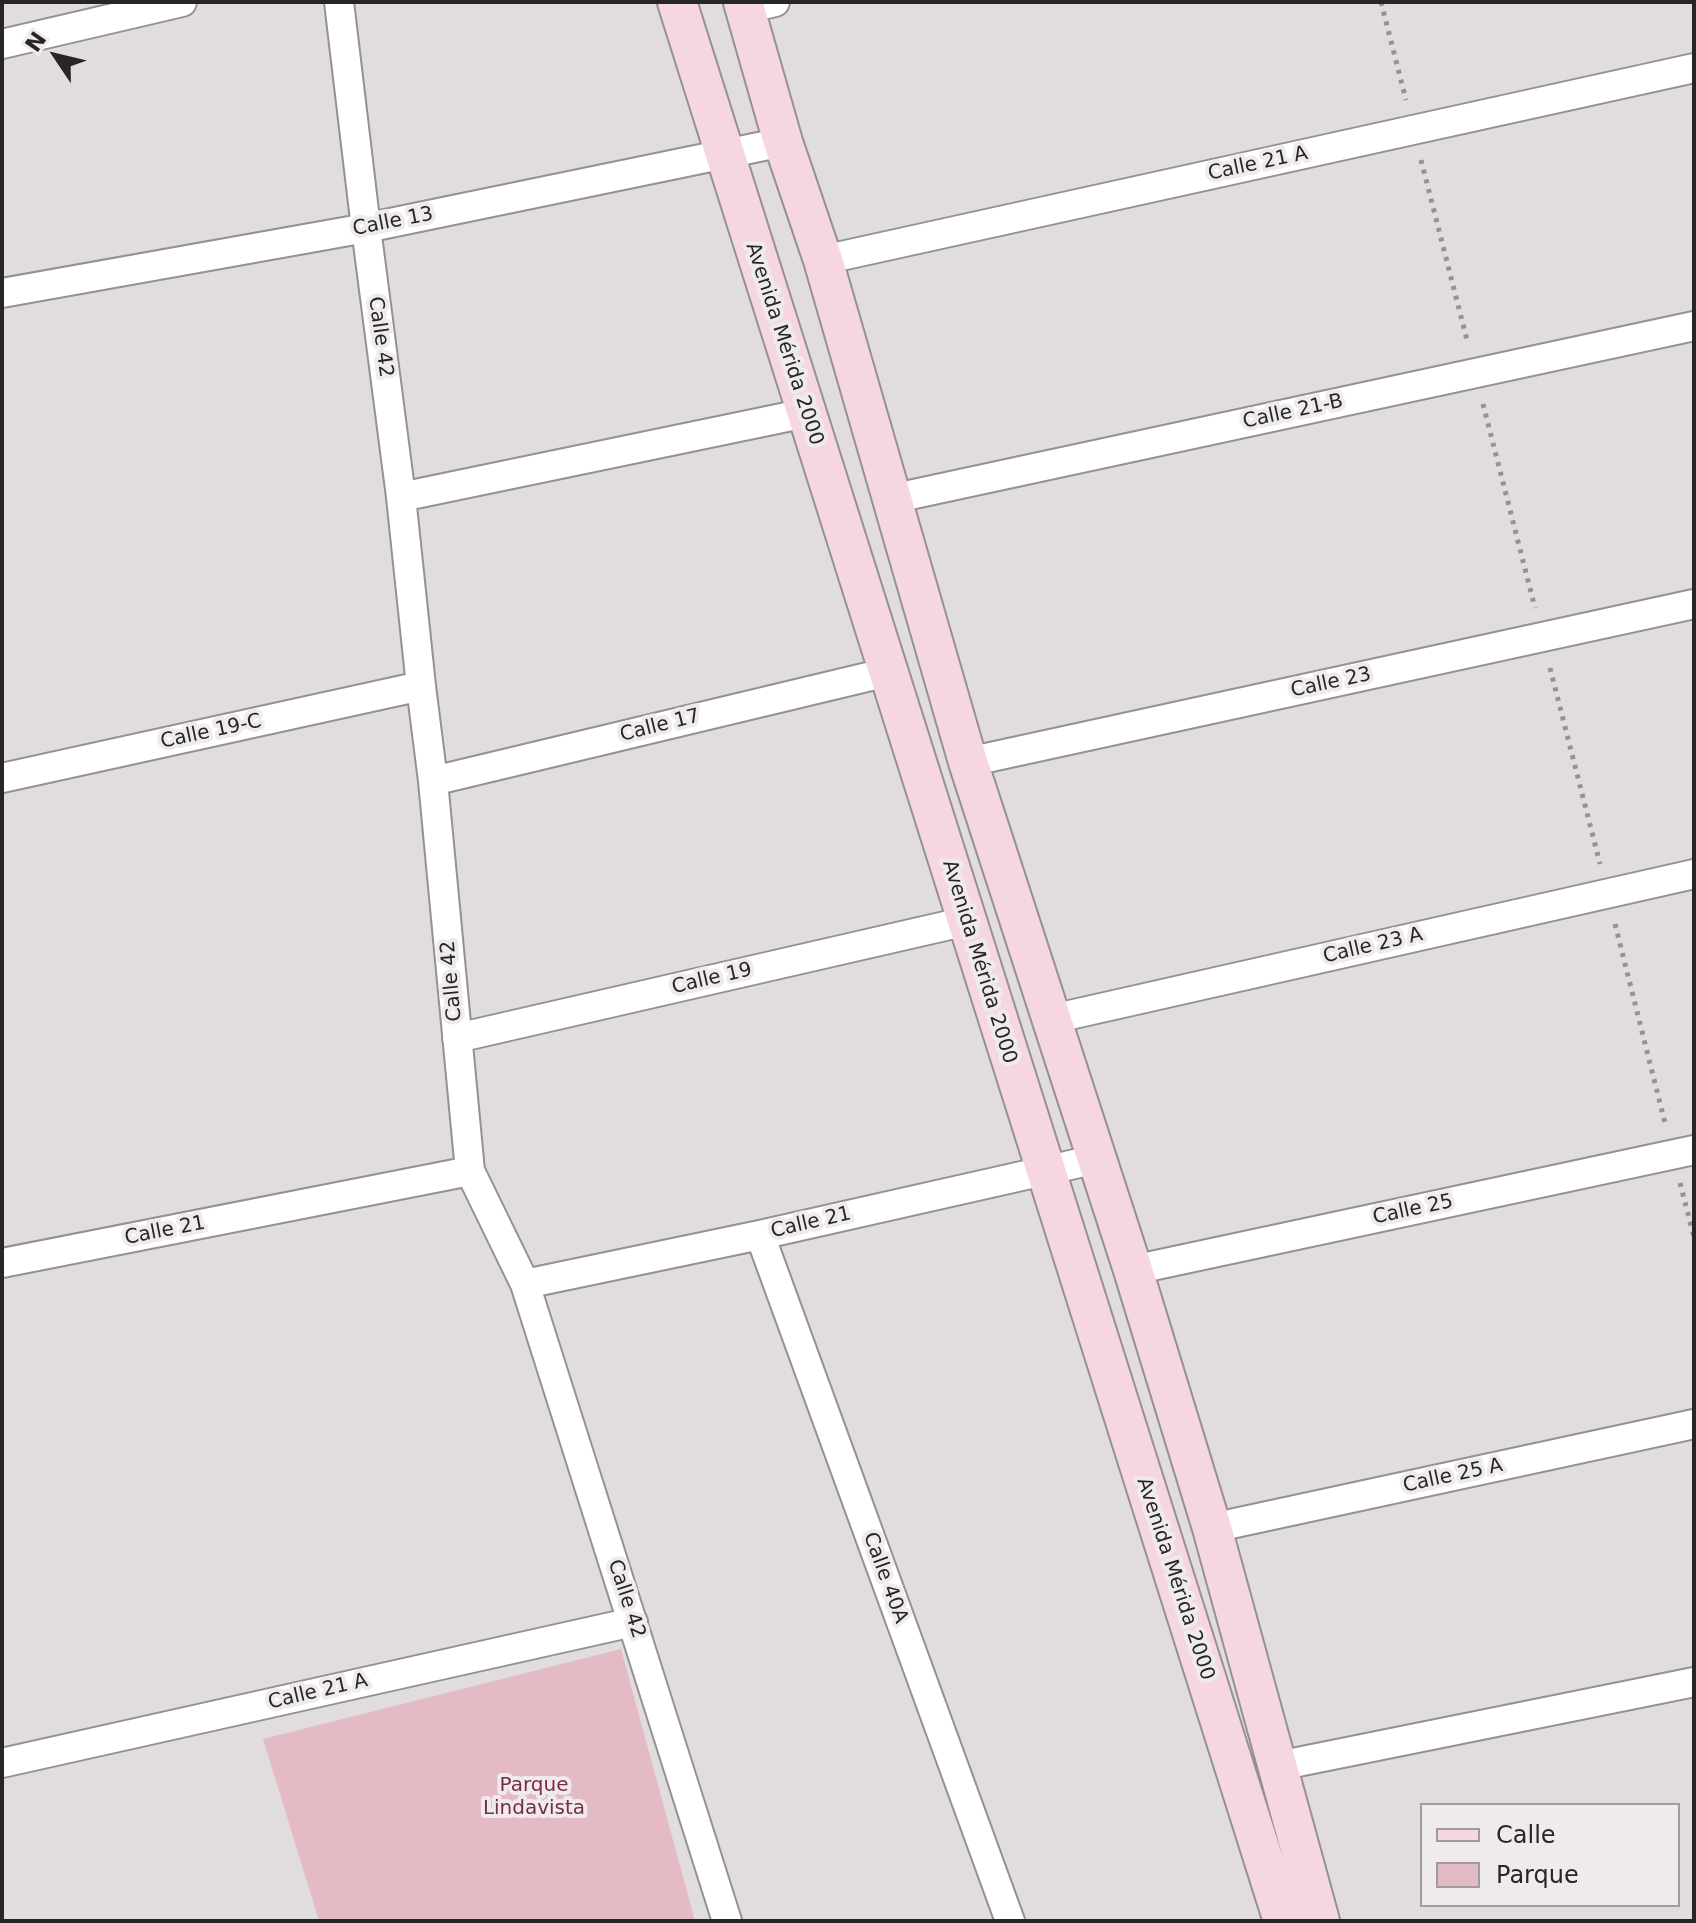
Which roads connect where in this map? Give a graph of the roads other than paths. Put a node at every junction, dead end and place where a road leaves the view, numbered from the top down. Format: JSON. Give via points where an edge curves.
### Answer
{"nodes":[{"id":1,"x":182,"y":2,"type":"edge"},
{"id":2,"x":339,"y":2,"type":"edge"},
{"id":3,"x":677,"y":2,"type":"edge"},
{"id":4,"x":755,"y":4,"type":"edge"},
{"id":5,"x":2,"y":44,"type":"edge"},
{"id":6,"x":1694,"y":68,"type":"edge"},
{"id":7,"x":783,"y":142,"type":"junction"},
{"id":8,"x":725,"y":154,"type":"junction"},
{"id":9,"x":366,"y":228,"type":"junction"},
{"id":10,"x":823,"y":260,"type":"junction"},
{"id":11,"x":2,"y":293,"type":"edge"},
{"id":12,"x":1694,"y":326,"type":"edge"},
{"id":13,"x":806,"y":413,"type":"junction"},
{"id":14,"x":401,"y":497,"type":"junction"},
{"id":15,"x":891,"y":499,"type":"junction"},
{"id":16,"x":1694,"y":604,"type":"edge"},
{"id":17,"x":888,"y":672,"type":"junction"},
{"id":18,"x":421,"y":686,"type":"junction"},
{"id":19,"x":968,"y":762,"type":"junction"},
{"id":20,"x":2,"y":778,"type":"edge"},
{"id":21,"x":433,"y":781,"type":"junction"},
{"id":22,"x":1694,"y":874,"type":"edge"},
{"id":23,"x":967,"y":921,"type":"junction"},
{"id":24,"x":1052,"y":1019,"type":"junction"},
{"id":25,"x":457,"y":1038,"type":"junction"},
{"id":26,"x":1694,"y":1150,"type":"edge"},
{"id":27,"x":1097,"y":1159,"type":"junction"},
{"id":28,"x":1045,"y":1170,"type":"junction"},
{"id":29,"x":470,"y":1171,"type":"junction"},
{"id":30,"x":760,"y":1235,"type":"junction"},
{"id":31,"x":2,"y":1263,"type":"edge"},
{"id":32,"x":1133,"y":1270,"type":"junction"},
{"id":33,"x":525,"y":1284,"type":"junction"},
{"id":34,"x":1694,"y":1424,"type":"edge"},
{"id":35,"x":1212,"y":1528,"type":"junction"},
{"id":36,"x":633,"y":1622,"type":"junction"},
{"id":37,"x":1694,"y":1682,"type":"edge"},
{"id":38,"x":2,"y":1763,"type":"edge"},
{"id":39,"x":1278,"y":1766,"type":"junction"},
{"id":40,"x":727,"y":1921,"type":"edge"},
{"id":41,"x":1010,"y":1921,"type":"edge"},
{"id":42,"x":1283,"y":1921,"type":"edge"},
{"id":43,"x":1320,"y":1921,"type":"edge"}],
"edges":[{"from":1,"to":5,"type":"street"},
{"from":2,"to":9,"type":"street","name":"Calle 42"},
{"from":3,"to":8,"type":"main road","name":"Avenida Mérida 2000"},
{"from":4,"to":7,"type":"main road"},
{"from":6,"to":10,"type":"street","name":"Calle 21 A"},
{"from":7,"to":8,"type":"street","name":"Calle 13"},
{"from":7,"to":10,"type":"main road"},
{"from":8,"to":9,"type":"street","name":"Calle 13"},
{"from":8,"to":13,"type":"main road","name":"Avenida Mérida 2000"},
{"from":9,"to":11,"type":"street","name":"Calle 13"},
{"from":9,"to":14,"type":"street","name":"Calle 42"},
{"from":10,"to":15,"type":"main road"},
{"from":12,"to":15,"type":"street","name":"Calle 21-B"},
{"from":13,"to":14,"type":"street"},
{"from":13,"to":17,"type":"main road","name":"Avenida Mérida 2000"},
{"from":14,"to":18,"type":"street","name":"Calle 42"},
{"from":15,"to":19,"type":"main road"},
{"from":16,"to":19,"type":"street","name":"Calle 23"},
{"from":17,"to":21,"type":"street","name":"Calle 17"},
{"from":17,"to":23,"type":"main road","name":"Avenida Mérida 2000"},
{"from":18,"to":20,"type":"street","name":"Calle 19-C"},
{"from":18,"to":21,"type":"street","name":"Calle 42"},
{"from":19,"to":24,"type":"main road"},
{"from":21,"to":25,"type":"street","name":"Calle 42"},
{"from":22,"to":24,"type":"street","name":"Calle 23 A"},
{"from":23,"to":25,"type":"street","name":"Calle 19"},
{"from":23,"to":28,"type":"main road","name":"Avenida Mérida 2000"},
{"from":24,"to":27,"type":"main road"},
{"from":25,"to":29,"type":"street","name":"Calle 42"},
{"from":26,"to":32,"type":"street","name":"Calle 25"},
{"from":27,"to":28,"type":"street","name":"Calle 21"},
{"from":27,"to":32,"type":"main road"},
{"from":28,"to":30,"type":"street","name":"Calle 21"},
{"from":28,"to":42,"type":"main road","name":"Avenida Mérida 2000"},
{"from":29,"to":31,"type":"street","name":"Calle 21"},
{"from":29,"to":33,"type":"street","name":"Calle 42"},
{"from":30,"to":33,"type":"street","name":"Calle 21"},
{"from":30,"to":41,"type":"street","name":"Calle 40A"},
{"from":32,"to":35,"type":"main road"},
{"from":33,"to":36,"type":"street","name":"Calle 42"},
{"from":34,"to":35,"type":"street","name":"Calle 25 A"},
{"from":35,"to":39,"type":"main road"},
{"from":36,"to":38,"type":"street","name":"Calle 21 A"},
{"from":36,"to":40,"type":"street","name":"Calle 42"},
{"from":37,"to":39,"type":"street"},
{"from":39,"to":43,"type":"main road"}]}
